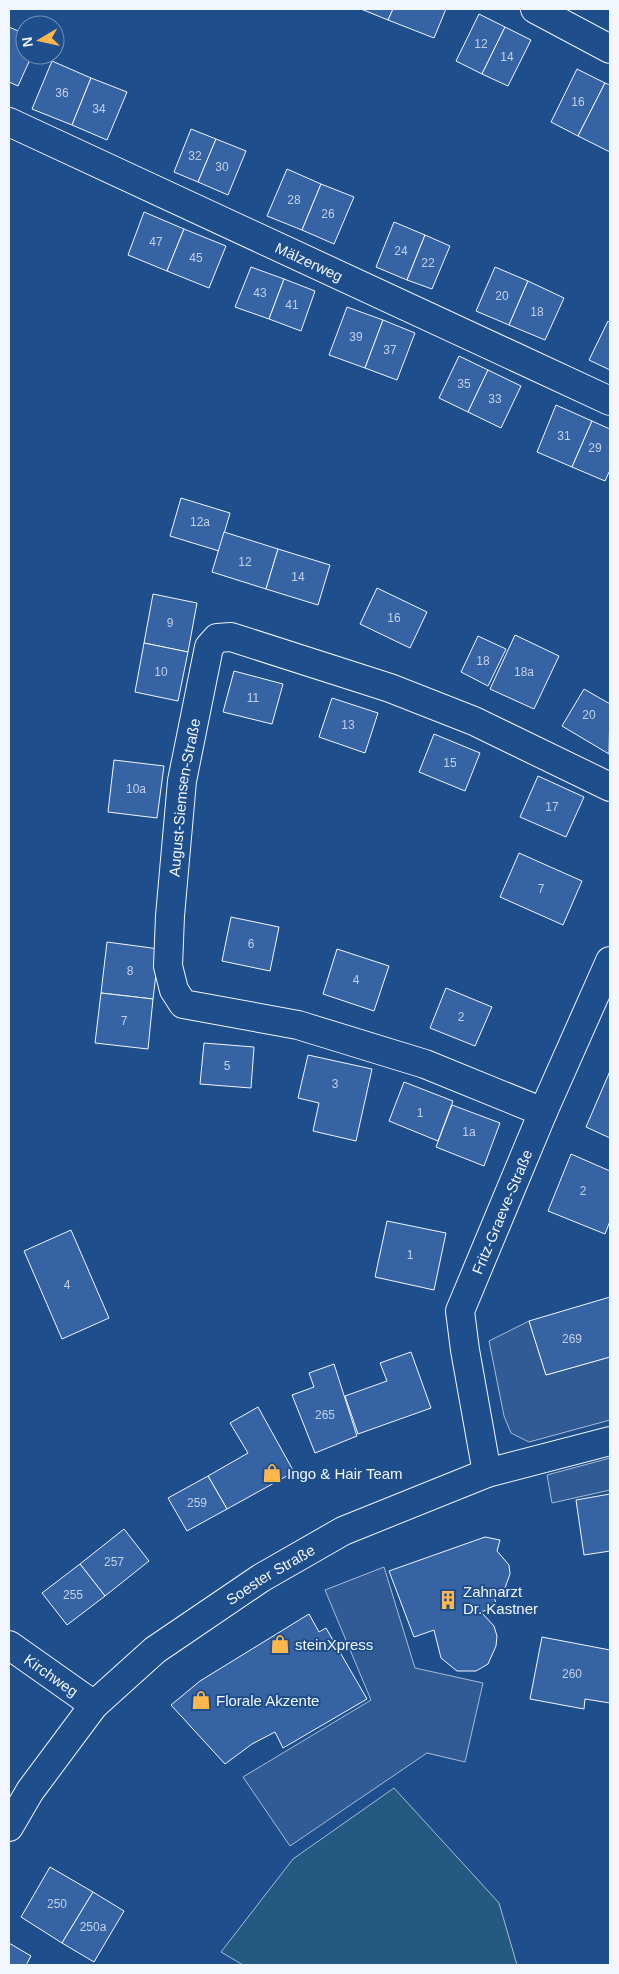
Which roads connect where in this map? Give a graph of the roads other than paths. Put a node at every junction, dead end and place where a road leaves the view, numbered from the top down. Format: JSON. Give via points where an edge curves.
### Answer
{"nodes":[{"id":1,"x":535,"y":9,"type":"edge"},
{"id":2,"x":610,"y":49,"type":"edge"},
{"id":3,"x":9,"y":122,"type":"edge"},
{"id":4,"x":610,"y":401,"type":"edge"},
{"id":5,"x":610,"y":787,"type":"edge"},
{"id":6,"x":610,"y":961,"type":"edge"},
{"id":7,"x":543,"y":1112,"type":"junction"},
{"id":8,"x":610,"y":1441,"type":"edge"},
{"id":9,"x":487,"y":1473,"type":"junction"},
{"id":10,"x":9,"y":1646,"type":"edge"},
{"id":11,"x":94,"y":1705,"type":"junction"},
{"id":12,"x":9,"y":1827,"type":"edge"}],
"edges":[{"from":1,"to":2,"type":"street"},
{"from":3,"to":4,"type":"street","name":"Mälzerweg"},
{"from":5,"to":7,"type":"street","name":"August-Siemsen-Straße","via":[[474,721],[390,688],[231,637],[218,638],[209,647],[182,781],[170,916],[168,966],[174,990],[183,1004],[298,1025],[425,1064]]},
{"from":6,"to":7,"type":"street","name":"Fritz-Graeve-Straße"},
{"from":7,"to":9,"type":"street","name":"Fritz-Graeve-Straße","via":[[460,1311]]},
{"from":8,"to":9,"type":"street","name":"Soester Straße"},
{"from":9,"to":11,"type":"street","name":"Soester Straße","via":[[343,1531],[261,1578],[155,1650]]},
{"from":10,"to":11,"type":"street","name":"Kirchweg"},
{"from":11,"to":12,"type":"street","name":"Soester Straße","via":[[30,1791]]}]}
